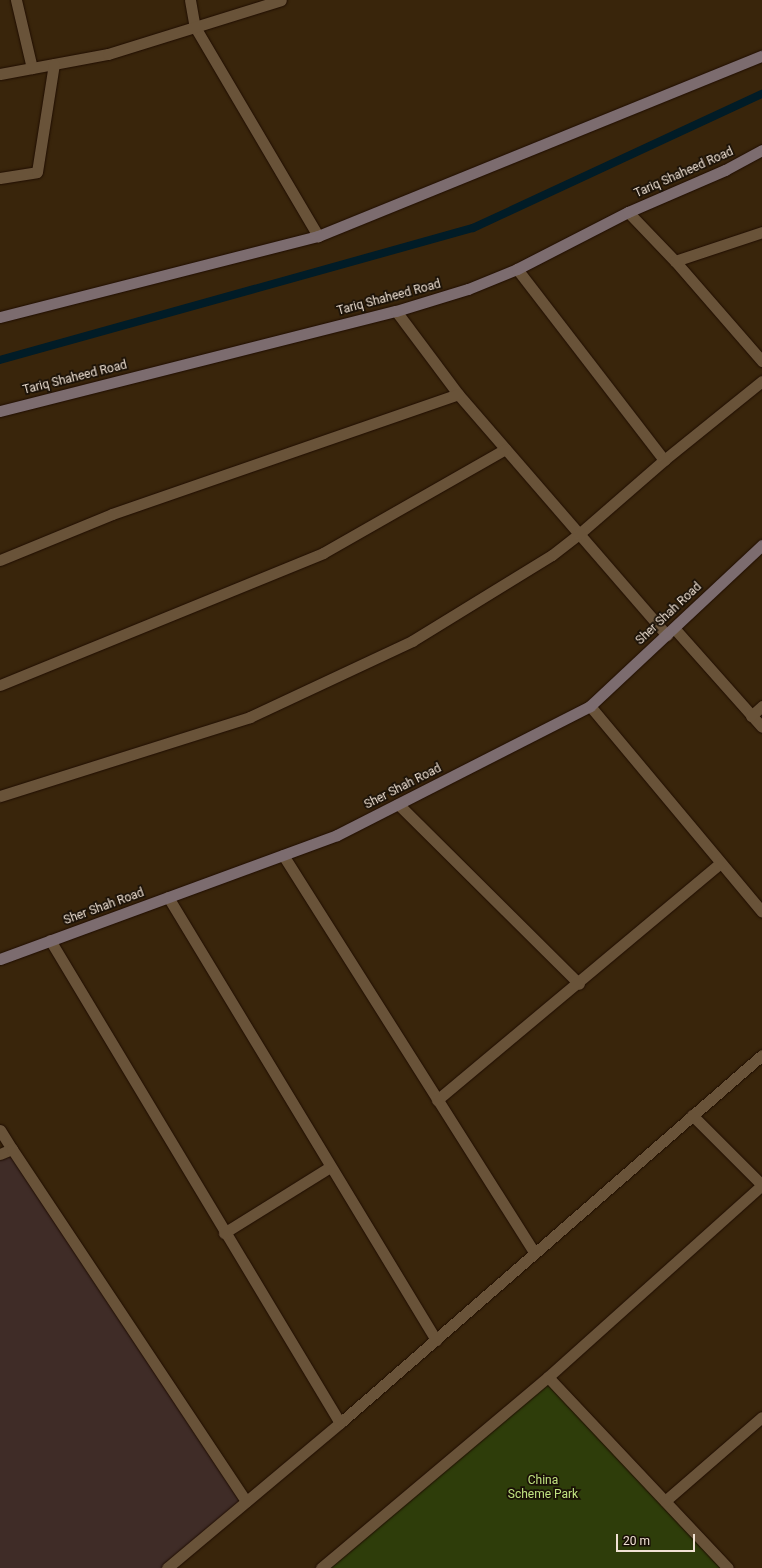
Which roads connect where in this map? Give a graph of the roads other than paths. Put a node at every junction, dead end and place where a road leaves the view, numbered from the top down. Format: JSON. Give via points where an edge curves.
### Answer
{"nodes":[{"id":1,"x":16,"y":0,"type":"edge"},
{"id":2,"x":190,"y":0,"type":"edge"},
{"id":3,"x":282,"y":0,"type":"edge"},
{"id":4,"x":195,"y":27,"type":"junction"},
{"id":5,"x":762,"y":56,"type":"edge"},
{"id":6,"x":54,"y":64,"type":"junction"},
{"id":7,"x":32,"y":68,"type":"junction"},
{"id":8,"x":0,"y":74,"type":"edge"},
{"id":9,"x":762,"y":150,"type":"edge"},
{"id":10,"x":0,"y":178,"type":"edge"},
{"id":11,"x":628,"y":212,"type":"junction"},
{"id":12,"x":762,"y":232,"type":"edge"},
{"id":13,"x":318,"y":236,"type":"junction"},
{"id":14,"x":675,"y":261,"type":"junction"},
{"id":15,"x":517,"y":269,"type":"junction"},
{"id":16,"x":396,"y":311,"type":"junction"},
{"id":17,"x":0,"y":317,"type":"edge"},
{"id":18,"x":762,"y":361,"type":"edge"},
{"id":19,"x":762,"y":381,"type":"edge"},
{"id":20,"x":458,"y":394,"type":"junction"},
{"id":21,"x":0,"y":411,"type":"edge"},
{"id":22,"x":505,"y":449,"type":"junction"},
{"id":23,"x":664,"y":460,"type":"junction"},
{"id":24,"x":579,"y":534,"type":"junction"},
{"id":25,"x":762,"y":545,"type":"edge"},
{"id":26,"x":0,"y":560,"type":"edge"},
{"id":27,"x":670,"y":631,"type":"junction"},
{"id":28,"x":0,"y":685,"type":"edge"},
{"id":29,"x":590,"y":706,"type":"junction"},
{"id":30,"x":762,"y":706,"type":"edge"},
{"id":31,"x":752,"y":716,"type":"junction"},
{"id":32,"x":762,"y":727,"type":"edge"},
{"id":33,"x":0,"y":796,"type":"edge"},
{"id":34,"x":398,"y":804,"type":"junction"},
{"id":35,"x":283,"y":855,"type":"junction"},
{"id":36,"x":720,"y":863,"type":"junction"},
{"id":37,"x":168,"y":897,"type":"junction"},
{"id":38,"x":762,"y":912,"type":"edge"},
{"id":39,"x":50,"y":940,"type":"junction"},
{"id":40,"x":0,"y":959,"type":"edge"},
{"id":41,"x":579,"y":984,"type":"junction"},
{"id":42,"x":762,"y":1055,"type":"edge"},
{"id":43,"x":437,"y":1100,"type":"junction"},
{"id":44,"x":692,"y":1115,"type":"junction"},
{"id":45,"x":0,"y":1130,"type":"edge"},
{"id":46,"x":12,"y":1149,"type":"junction"},
{"id":47,"x":0,"y":1154,"type":"edge"},
{"id":48,"x":330,"y":1167,"type":"junction"},
{"id":49,"x":762,"y":1185,"type":"edge"},
{"id":50,"x":224,"y":1233,"type":"junction"},
{"id":51,"x":535,"y":1253,"type":"junction"},
{"id":52,"x":436,"y":1340,"type":"junction"},
{"id":53,"x":548,"y":1377,"type":"junction"},
{"id":54,"x":762,"y":1417,"type":"edge"},
{"id":55,"x":340,"y":1423,"type":"junction"},
{"id":56,"x":246,"y":1501,"type":"junction"},
{"id":57,"x":665,"y":1501,"type":"junction"},
{"id":58,"x":167,"y":1568,"type":"edge"},
{"id":59,"x":321,"y":1568,"type":"edge"},
{"id":60,"x":728,"y":1568,"type":"edge"}],
"edges":[{"from":1,"to":7,"type":"street"},
{"from":2,"to":4,"type":"street"},
{"from":3,"to":4,"type":"street"},
{"from":4,"to":6,"type":"street","via":[[108,54]]},
{"from":4,"to":13,"type":"street"},
{"from":5,"to":13,"type":"main road"},
{"from":6,"to":7,"type":"street"},
{"from":6,"to":10,"type":"street","via":[[37,172]]},
{"from":7,"to":8,"type":"street"},
{"from":9,"to":11,"type":"main road","name":"Tariq Shaheed Road","via":[[725,170]]},
{"from":11,"to":14,"type":"street"},
{"from":11,"to":15,"type":"main road","name":"Tariq Shaheed Road"},
{"from":12,"to":14,"type":"street"},
{"from":13,"to":17,"type":"main road"},
{"from":14,"to":18,"type":"street"},
{"from":15,"to":16,"type":"main road","name":"Tariq Shaheed Road","via":[[468,289]]},
{"from":15,"to":23,"type":"street"},
{"from":16,"to":20,"type":"street"},
{"from":16,"to":21,"type":"main road","name":"Tariq Shaheed Road"},
{"from":19,"to":23,"type":"street"},
{"from":20,"to":22,"type":"street"},
{"from":20,"to":26,"type":"street","via":[[112,514]]},
{"from":22,"to":24,"type":"street"},
{"from":22,"to":28,"type":"street","via":[[323,553]]},
{"from":23,"to":24,"type":"street"},
{"from":24,"to":27,"type":"street"},
{"from":24,"to":33,"type":"street","via":[[552,554],[412,642],[250,717]]},
{"from":25,"to":27,"type":"main road","name":"Sher Shah Road"},
{"from":27,"to":29,"type":"main road","name":"Sher Shah Road"},
{"from":27,"to":31,"type":"street"},
{"from":29,"to":34,"type":"main road","name":"Sher Shah Road"},
{"from":29,"to":36,"type":"street"},
{"from":30,"to":31,"type":"street"},
{"from":31,"to":32,"type":"street"},
{"from":34,"to":35,"type":"main road","name":"Sher Shah Road","via":[[337,836]]},
{"from":34,"to":41,"type":"street"},
{"from":35,"to":37,"type":"main road","name":"Sher Shah Road"},
{"from":35,"to":43,"type":"street"},
{"from":36,"to":38,"type":"street"},
{"from":36,"to":41,"type":"street"},
{"from":37,"to":39,"type":"main road","name":"Sher Shah Road"},
{"from":37,"to":48,"type":"street"},
{"from":39,"to":40,"type":"main road","name":"Sher Shah Road"},
{"from":39,"to":50,"type":"street"},
{"from":41,"to":43,"type":"street"},
{"from":42,"to":44,"type":"street"},
{"from":43,"to":51,"type":"street"},
{"from":44,"to":49,"type":"street"},
{"from":44,"to":51,"type":"street"},
{"from":45,"to":46,"type":"street"},
{"from":46,"to":47,"type":"street"},
{"from":46,"to":56,"type":"street"},
{"from":48,"to":50,"type":"street"},
{"from":48,"to":52,"type":"street"},
{"from":49,"to":53,"type":"street"},
{"from":50,"to":55,"type":"street"},
{"from":51,"to":52,"type":"street"},
{"from":52,"to":55,"type":"street"},
{"from":53,"to":57,"type":"street"},
{"from":53,"to":59,"type":"street"},
{"from":54,"to":57,"type":"street"},
{"from":55,"to":56,"type":"street"},
{"from":56,"to":58,"type":"street"},
{"from":57,"to":60,"type":"street"}]}
